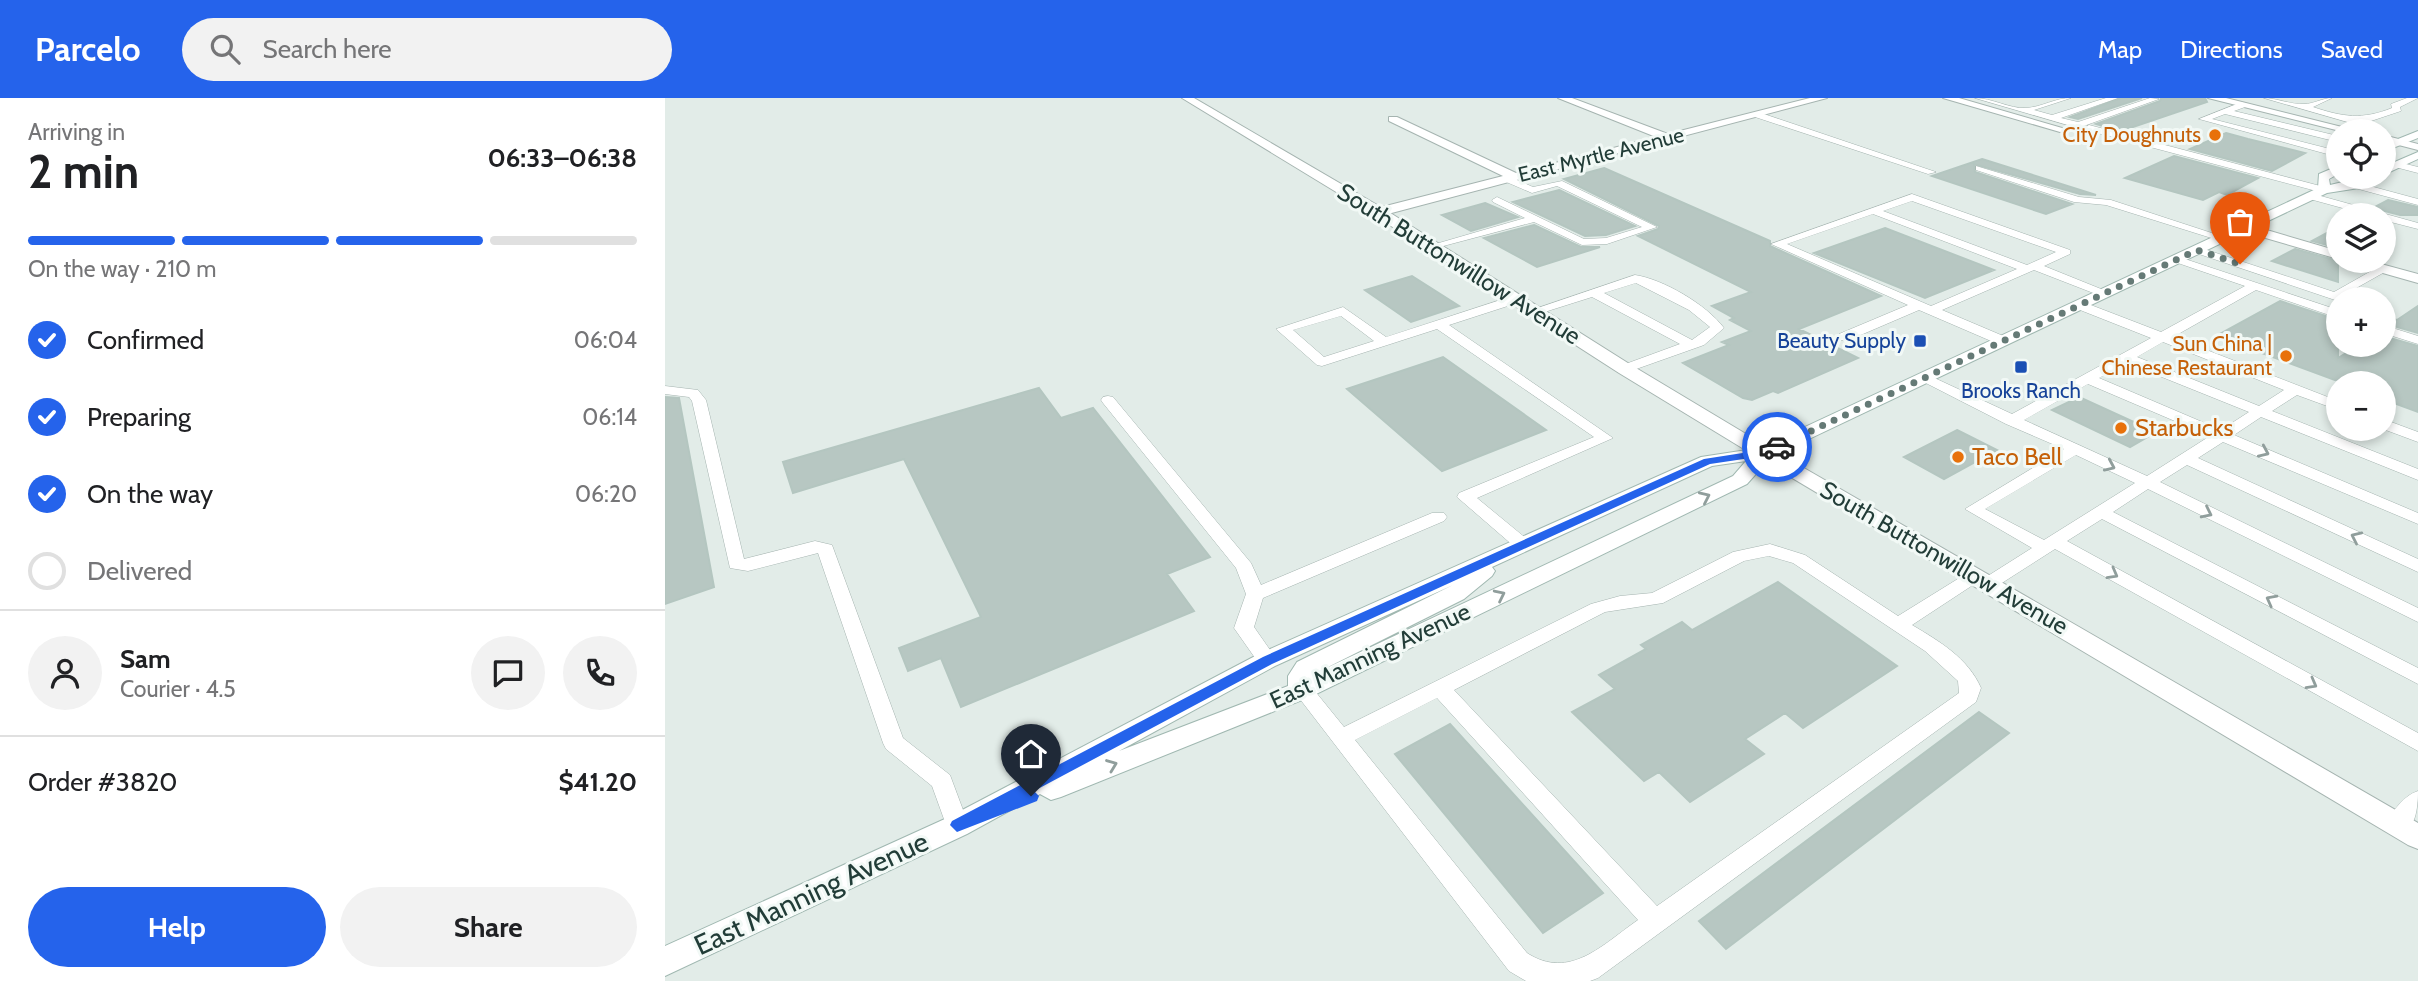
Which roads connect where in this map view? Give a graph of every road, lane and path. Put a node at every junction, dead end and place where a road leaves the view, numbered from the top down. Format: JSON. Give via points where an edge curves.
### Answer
{"nodes":[{"id":1,"x":1187,"y":98,"type":"edge"},
{"id":2,"x":1563,"y":98,"type":"edge"},
{"id":3,"x":1818,"y":98,"type":"edge"},
{"id":4,"x":1948,"y":98,"type":"edge"},
{"id":5,"x":1979,"y":98,"type":"edge"},
{"id":6,"x":2019,"y":98,"type":"edge"},
{"id":7,"x":2067,"y":98,"type":"edge"},
{"id":8,"x":2114,"y":98,"type":"edge"},
{"id":9,"x":2151,"y":98,"type":"edge"},
{"id":10,"x":2213,"y":98,"type":"edge"},
{"id":11,"x":2268,"y":98,"type":"edge"},
{"id":12,"x":2414,"y":98,"type":"edge"},
{"id":13,"x":2323,"y":99,"type":"edge"},
{"id":14,"x":2000,"y":104,"type":"junction"},
{"id":15,"x":2242,"y":105,"type":"junction"},
{"id":16,"x":2305,"y":107,"type":"junction"},
{"id":17,"x":2026,"y":111,"type":"junction"},
{"id":18,"x":2224,"y":111,"type":"junction"},
{"id":19,"x":1758,"y":115,"type":"junction"},
{"id":20,"x":2052,"y":118,"type":"junction"},
{"id":21,"x":1393,"y":120,"type":"dead end"},
{"id":22,"x":2326,"y":125,"type":"edge"},
{"id":23,"x":2089,"y":128,"type":"dead end"},
{"id":24,"x":2064,"y":130,"type":"dead end"},
{"id":25,"x":2418,"y":134,"type":"edge"},
{"id":26,"x":2326,"y":136,"type":"edge"},
{"id":27,"x":1668,"y":138,"type":"junction"},
{"id":28,"x":2396,"y":141,"type":"edge"},
{"id":29,"x":2399,"y":142,"type":"junction"},
{"id":30,"x":2396,"y":143,"type":"edge"},
{"id":31,"x":2418,"y":146,"type":"edge"},
{"id":32,"x":2326,"y":151,"type":"edge"},
{"id":33,"x":2418,"y":155,"type":"edge"},
{"id":34,"x":2398,"y":165,"type":"joint"},
{"id":35,"x":1979,"y":168,"type":"dead end"},
{"id":36,"x":2418,"y":170,"type":"edge"},
{"id":37,"x":1931,"y":172,"type":"dead end"},
{"id":38,"x":2326,"y":176,"type":"edge"},
{"id":39,"x":1511,"y":178,"type":"junction"},
{"id":40,"x":2339,"y":189,"type":"edge"},
{"id":41,"x":2367,"y":189,"type":"edge"},
{"id":42,"x":1532,"y":190,"type":"junction"},
{"id":43,"x":2317,"y":193,"type":"junction"},
{"id":44,"x":2418,"y":202,"type":"edge"},
{"id":45,"x":2345,"y":203,"type":"edge"},
{"id":46,"x":1874,"y":211,"type":"junction"},
{"id":47,"x":1379,"y":212,"type":"junction"},
{"id":48,"x":1534,"y":219,"type":"junction"},
{"id":49,"x":2396,"y":220,"type":"edge"},
{"id":50,"x":2418,"y":226,"type":"edge"},
{"id":51,"x":2243,"y":228,"type":"junction"},
{"id":52,"x":2221,"y":238,"type":"junction"},
{"id":53,"x":1436,"y":247,"type":"junction"},
{"id":54,"x":2197,"y":250,"type":"junction"},
{"id":55,"x":2326,"y":252,"type":"edge"},
{"id":56,"x":2176,"y":259,"type":"junction"},
{"id":57,"x":2031,"y":268,"type":"junction"},
{"id":58,"x":2376,"y":273,"type":"edge"},
{"id":59,"x":2396,"y":273,"type":"edge"},
{"id":60,"x":2418,"y":279,"type":"edge"},
{"id":61,"x":2255,"y":286,"type":"junction"},
{"id":62,"x":1593,"y":292,"type":"junction"},
{"id":63,"x":2105,"y":293,"type":"junction"},
{"id":64,"x":1516,"y":299,"type":"junction"},
{"id":65,"x":2079,"y":305,"type":"junction"},
{"id":66,"x":1925,"y":308,"type":"junction"},
{"id":67,"x":2326,"y":310,"type":"edge"},
{"id":68,"x":1535,"y":311,"type":"junction"},
{"id":69,"x":1439,"y":324,"type":"junction"},
{"id":70,"x":2396,"y":333,"type":"edge"},
{"id":71,"x":1844,"y":337,"type":"dead end"},
{"id":72,"x":2160,"y":337,"type":"junction"},
{"id":73,"x":2418,"y":340,"type":"edge"},
{"id":74,"x":2003,"y":341,"type":"junction"},
{"id":75,"x":1384,"y":342,"type":"junction"},
{"id":76,"x":1691,"y":345,"type":"junction"},
{"id":77,"x":2127,"y":358,"type":"junction"},
{"id":78,"x":1625,"y":369,"type":"junction"},
{"id":79,"x":1923,"y":379,"type":"junction"},
{"id":80,"x":2088,"y":379,"type":"junction"},
{"id":81,"x":2296,"y":389,"type":"junction"},
{"id":82,"x":665,"y":390,"type":"edge"},
{"id":83,"x":1108,"y":400,"type":"dead end"},
{"id":84,"x":2326,"y":401,"type":"edge"},
{"id":85,"x":2261,"y":411,"type":"junction"},
{"id":86,"x":2011,"y":421,"type":"junction"},
{"id":87,"x":2396,"y":428,"type":"edge"},
{"id":88,"x":2224,"y":435,"type":"junction"},
{"id":89,"x":2418,"y":437,"type":"edge"},
{"id":90,"x":2074,"y":450,"type":"junction"},
{"id":91,"x":1764,"y":453,"type":"junction"},
{"id":92,"x":2185,"y":458,"type":"junction"},
{"id":93,"x":2418,"y":475,"type":"edge"},
{"id":94,"x":2146,"y":482,"type":"junction"},
{"id":95,"x":2101,"y":512,"type":"junction"},
{"id":96,"x":1438,"y":517,"type":"dead end"},
{"id":97,"x":2418,"y":519,"type":"edge"},
{"id":98,"x":2048,"y":544,"type":"junction"},
{"id":99,"x":1515,"y":548,"type":"junction"},
{"id":100,"x":2418,"y":566,"type":"edge"},
{"id":101,"x":1981,"y":580,"type":"junction"},
{"id":102,"x":1255,"y":594,"type":"junction"},
{"id":103,"x":2418,"y":616,"type":"edge"},
{"id":104,"x":1898,"y":625,"type":"junction"},
{"id":105,"x":1267,"y":660,"type":"junction"},
{"id":106,"x":2418,"y":677,"type":"edge"},
{"id":107,"x":1441,"y":689,"type":"junction"},
{"id":108,"x":1303,"y":690,"type":"junction"},
{"id":109,"x":1341,"y":738,"type":"junction"},
{"id":110,"x":2418,"y":743,"type":"edge"},
{"id":111,"x":2418,"y":800,"type":"edge"},
{"id":112,"x":957,"y":825,"type":"junction"},
{"id":113,"x":2397,"y":825,"type":"junction"},
{"id":114,"x":2418,"y":837,"type":"edge"},
{"id":115,"x":1656,"y":922,"type":"junction"},
{"id":116,"x":665,"y":961,"type":"edge"}],
"edges":[{"from":1,"to":47,"type":"street","name":"South Buttonwillow Avenue"},
{"from":2,"to":27,"type":"street"},
{"from":3,"to":19,"type":"street","name":"East Myrtle Avenue"},
{"from":4,"to":24,"type":"street"},
{"from":5,"to":14,"type":"lane"},
{"from":6,"to":14,"type":"lane"},
{"from":7,"to":17,"type":"lane"},
{"from":8,"to":20,"type":"lane"},
{"from":9,"to":20,"type":"lane","via":[[2155,99],[2078,125]]},
{"from":10,"to":15,"type":"street"},
{"from":11,"to":16,"type":"lane"},
{"from":12,"to":16,"type":"lane","via":[[2361,122]]},
{"from":13,"to":16,"type":"lane"},
{"from":14,"to":17,"type":"lane"},
{"from":15,"to":18,"type":"lane"},
{"from":15,"to":22,"type":"street"},
{"from":17,"to":20,"type":"lane"},
{"from":18,"to":26,"type":"lane"},
{"from":18,"to":32,"type":"lane","via":[[2203,119]]},
{"from":19,"to":27,"type":"street","name":"East Myrtle Avenue"},
{"from":19,"to":37,"type":"lane"},
{"from":21,"to":39,"type":"street"},
{"from":23,"to":43,"type":"lane"},
{"from":25,"to":29,"type":"street"},
{"from":27,"to":39,"type":"street","name":"East Myrtle Avenue"},
{"from":28,"to":29,"type":"street"},
{"from":29,"to":30,"type":"street"},
{"from":29,"to":31,"type":"street"},
{"from":33,"to":34,"type":"street"},
{"from":34,"to":36,"type":"lane"},
{"from":35,"to":52,"type":"lane"},
{"from":38,"to":43,"type":"street","name":"East Manning Avenue"},
{"from":39,"to":42,"type":"lane"},
{"from":39,"to":47,"type":"street","name":"East Myrtle Avenue"},
{"from":40,"to":43,"type":"street","name":"East Manning Avenue"},
{"from":41,"to":44,"type":"lane"},
{"from":42,"to":48,"type":"lane","via":[[1497,200]]},
{"from":42,"to":48,"type":"lane","via":[[1558,183],[1652,227],[1607,241],[1582,242]]},
{"from":43,"to":45,"type":"lane"},
{"from":43,"to":51,"type":"street","name":"East Manning Avenue"},
{"from":46,"to":57,"type":"lane"},
{"from":46,"to":57,"type":"lane","via":[[1912,197],[2066,252]]},
{"from":46,"to":66,"type":"lane","via":[[1777,244]]},
{"from":47,"to":53,"type":"street","name":"South Buttonwillow Avenue"},
{"from":48,"to":53,"type":"lane"},
{"from":49,"to":50,"type":"lane"},
{"from":51,"to":52,"type":"street","name":"East Manning Avenue"},
{"from":51,"to":55,"type":"street"},
{"from":52,"to":54,"type":"street","name":"East Manning Avenue"},
{"from":53,"to":64,"type":"street","name":"South Buttonwillow Avenue"},
{"from":54,"to":56,"type":"street","name":"East Manning Avenue"},
{"from":54,"to":58,"type":"lane","via":[[2335,296]]},
{"from":56,"to":61,"type":"lane"},
{"from":56,"to":63,"type":"street","name":"East Manning Avenue"},
{"from":57,"to":63,"type":"lane"},
{"from":57,"to":66,"type":"lane"},
{"from":59,"to":60,"type":"street"},
{"from":61,"to":67,"type":"lane"},
{"from":61,"to":72,"type":"lane"},
{"from":62,"to":68,"type":"lane"},
{"from":62,"to":76,"type":"lane"},
{"from":62,"to":76,"type":"lane","via":[[1635,279],[1687,304],[1717,328]]},
{"from":63,"to":65,"type":"street","name":"East Manning Avenue"},
{"from":64,"to":68,"type":"street","name":"South Buttonwillow Avenue"},
{"from":64,"to":69,"type":"lane"},
{"from":65,"to":72,"type":"lane"},
{"from":65,"to":74,"type":"street","name":"East Manning Avenue"},
{"from":66,"to":71,"type":"lane"},
{"from":66,"to":74,"type":"lane"},
{"from":68,"to":78,"type":"street","name":"South Buttonwillow Avenue"},
{"from":69,"to":75,"type":"lane"},
{"from":69,"to":99,"type":"lane","via":[[1605,438],[1465,497]]},
{"from":70,"to":73,"type":"lane"},
{"from":72,"to":77,"type":"lane"},
{"from":72,"to":81,"type":"lane"},
{"from":74,"to":79,"type":"street","name":"East Manning Avenue"},
{"from":75,"to":75,"type":"lane","via":[[1322,362],[1283,329],[1343,311]]},
{"from":76,"to":78,"type":"lane"},
{"from":77,"to":80,"type":"lane"},
{"from":77,"to":85,"type":"lane"},
{"from":78,"to":91,"type":"street","name":"South Buttonwillow Avenue"},
{"from":79,"to":86,"type":"lane"},
{"from":79,"to":91,"type":"street","name":"East Manning Avenue"},
{"from":80,"to":86,"type":"lane"},
{"from":80,"to":88,"type":"lane"},
{"from":81,"to":84,"type":"lane"},
{"from":81,"to":85,"type":"lane"},
{"from":82,"to":112,"type":"lane","via":[[693,393],[699,400],[736,564],[748,565],[815,546],[826,549],[894,743],[942,781]]},
{"from":83,"to":102,"type":"lane","via":[[1245,567]]},
{"from":85,"to":88,"type":"lane"},
{"from":85,"to":93,"type":"lane"},
{"from":86,"to":90,"type":"lane"},
{"from":87,"to":89,"type":"lane"},
{"from":88,"to":92,"type":"lane"},
{"from":88,"to":97,"type":"lane","one_way":true},
{"from":90,"to":94,"type":"lane","one_way":true},
{"from":90,"to":98,"type":"lane","via":[[1973,509]]},
{"from":91,"to":99,"type":"street","name":"East Manning Avenue","via":[[1708,461]]},
{"from":91,"to":101,"type":"street","name":"South Buttonwillow Avenue"},
{"from":108,"to":91,"type":"street","name":"East Manning Avenue","one_way":true,"via":[[1740,480]]},
{"from":92,"to":94,"type":"lane"},
{"from":100,"to":92,"type":"lane","one_way":true},
{"from":94,"to":95,"type":"lane"},
{"from":94,"to":103,"type":"lane","one_way":true},
{"from":95,"to":98,"type":"lane"},
{"from":106,"to":95,"type":"lane","one_way":true},
{"from":96,"to":102,"type":"lane"},
{"from":98,"to":101,"type":"lane"},
{"from":98,"to":110,"type":"lane","one_way":true},
{"from":99,"to":105,"type":"street","name":"East Manning Avenue"},
{"from":99,"to":108,"type":"street","via":[[1456,594],[1306,668],[1298,681]]},
{"from":101,"to":104,"type":"lane"},
{"from":101,"to":113,"type":"street","name":"South Buttonwillow Avenue"},
{"from":102,"to":105,"type":"lane","via":[[1244,628]]},
{"from":104,"to":107,"type":"lane","via":[[1799,559],[1781,551],[1760,550],[1739,556],[1656,599],[1598,608]]},
{"from":104,"to":115,"type":"lane","via":[[1960,668],[1971,684],[1969,697]]},
{"from":105,"to":112,"type":"street","name":"East Manning Avenue"},
{"from":107,"to":109,"type":"lane"},
{"from":107,"to":115,"type":"lane"},
{"from":108,"to":109,"type":"lane"},
{"from":112,"to":108,"type":"street","name":"East Manning Avenue","one_way":true},
{"from":109,"to":115,"type":"lane","via":[[1518,962],[1533,974],[1552,979],[1589,969]]},
{"from":111,"to":113,"type":"lane"},
{"from":112,"to":116,"type":"street","name":"East Manning Avenue"},
{"from":113,"to":114,"type":"street","name":"South Buttonwillow Avenue"}]}
